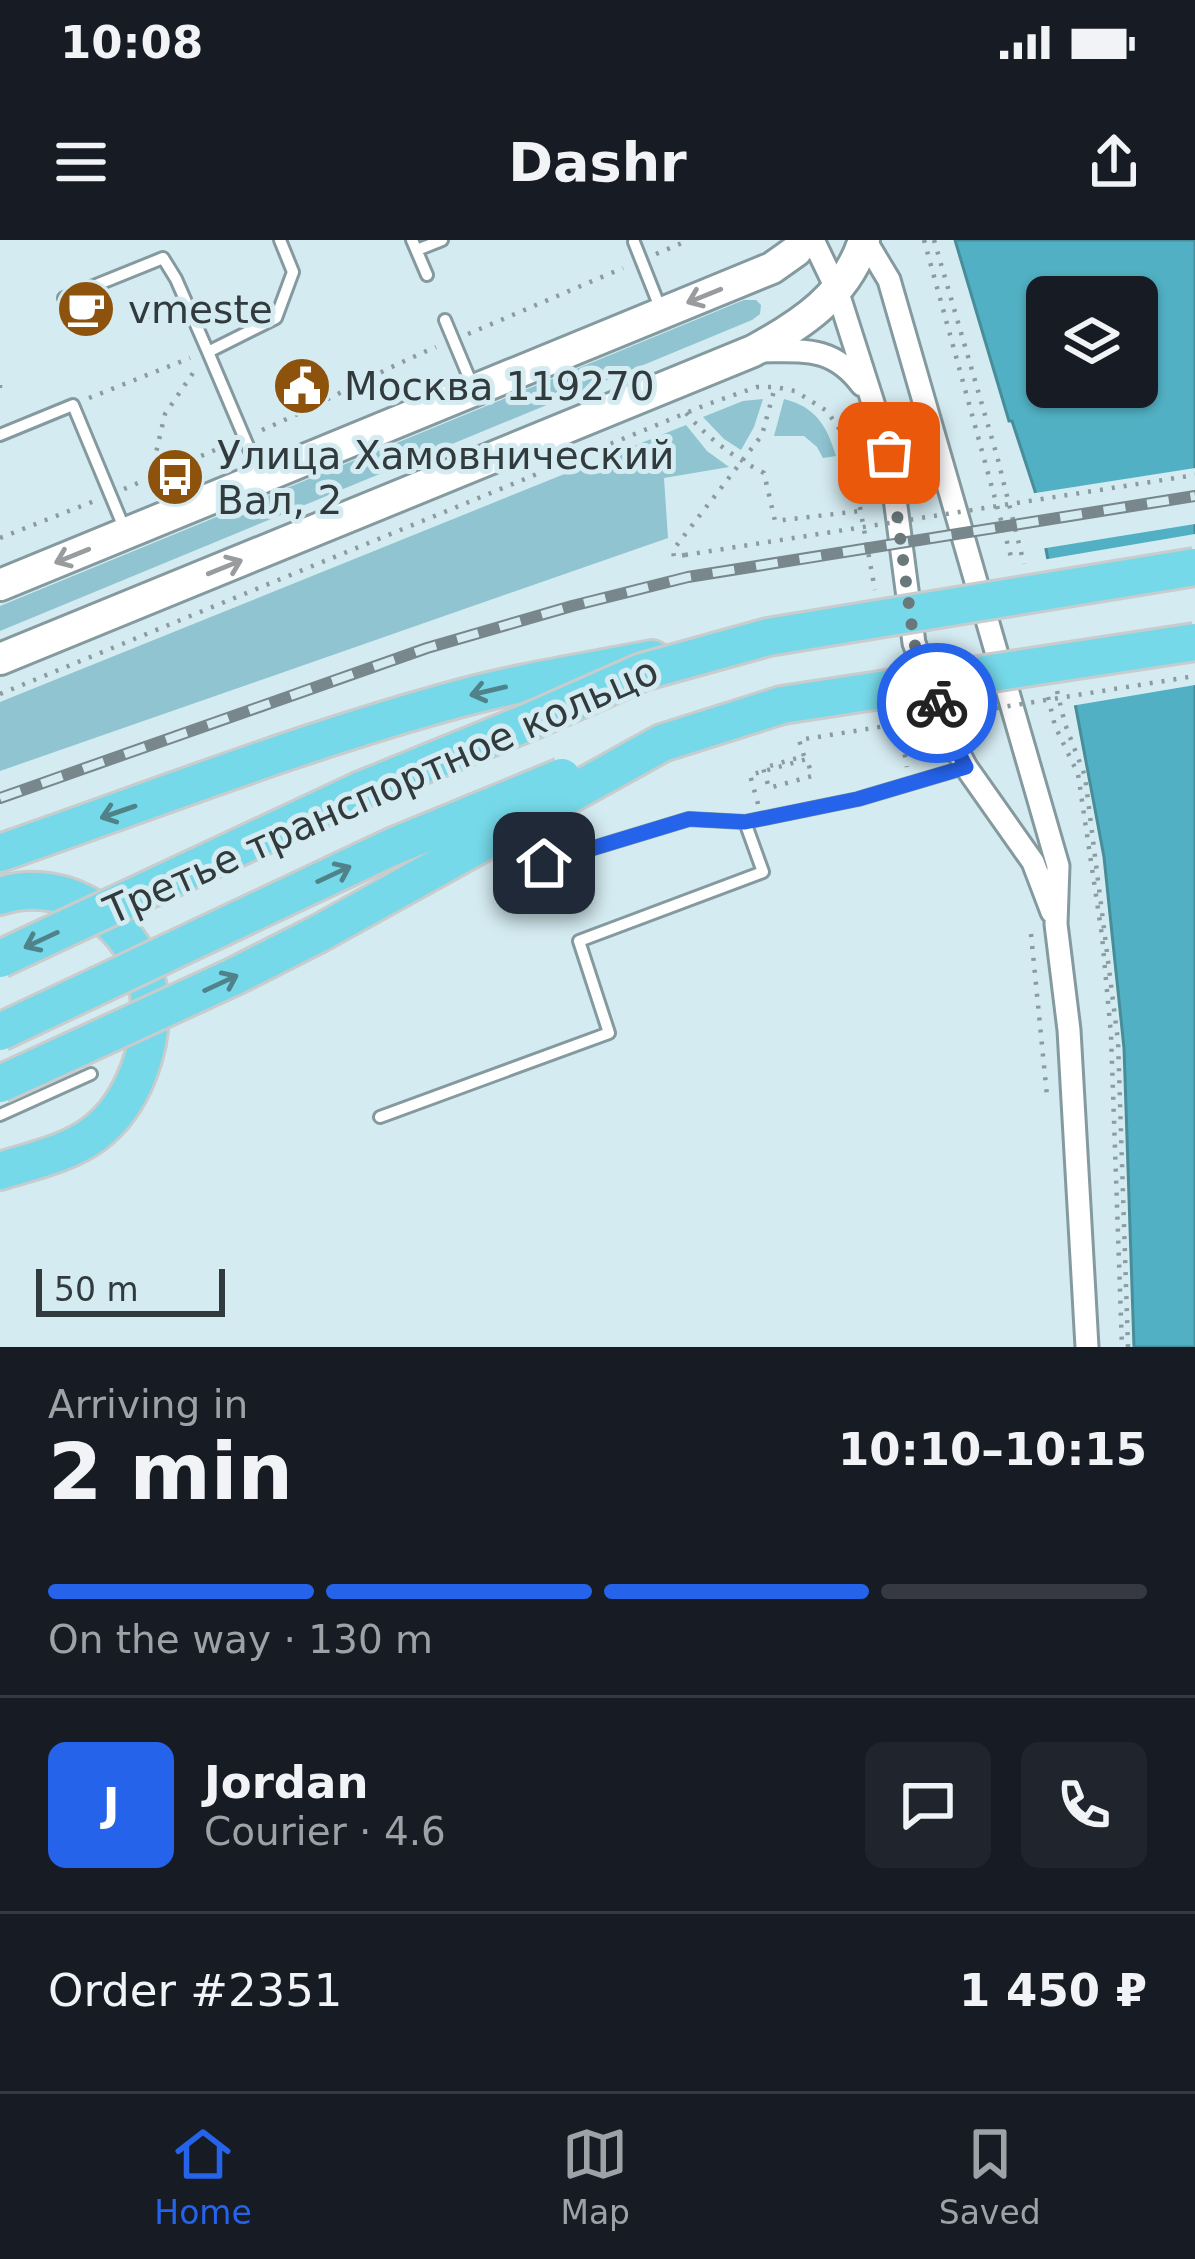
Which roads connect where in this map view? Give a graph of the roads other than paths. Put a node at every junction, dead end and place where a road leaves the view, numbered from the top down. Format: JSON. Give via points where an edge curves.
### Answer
{"nodes":[{"id":1,"x":280,"y":240,"type":"edge"},
{"id":2,"x":442,"y":240,"type":"edge"},
{"id":3,"x":809,"y":240,"type":"edge"},
{"id":4,"x":864,"y":240,"type":"edge"},
{"id":5,"x":634,"y":242,"type":"edge"},
{"id":6,"x":415,"y":245,"type":"edge"},
{"id":7,"x":427,"y":274,"type":"dead end"},
{"id":8,"x":837,"y":290,"type":"junction"},
{"id":9,"x":64,"y":298,"type":"dead end"},
{"id":10,"x":662,"y":313,"type":"junction"},
{"id":11,"x":445,"y":320,"type":"dead end"},
{"id":12,"x":753,"y":351,"type":"junction"},
{"id":13,"x":208,"y":352,"type":"junction"},
{"id":14,"x":475,"y":390,"type":"junction"},
{"id":15,"x":874,"y":400,"type":"junction"},
{"id":16,"x":0,"y":436,"type":"edge"},
{"id":17,"x":261,"y":477,"type":"junction"},
{"id":18,"x":126,"y":533,"type":"junction"},
{"id":19,"x":1195,"y":567,"type":"edge"},
{"id":20,"x":0,"y":586,"type":"edge"},
{"id":21,"x":768,"y":637,"type":"junction"},
{"id":22,"x":1195,"y":642,"type":"edge"},
{"id":23,"x":0,"y":659,"type":"edge"},
{"id":24,"x":662,"y":743,"type":"junction"},
{"id":25,"x":966,"y":767,"type":"junction"},
{"id":26,"x":745,"y":822,"type":"junction"},
{"id":27,"x":0,"y":853,"type":"edge"},
{"id":28,"x":544,"y":863,"type":"dead end"},
{"id":29,"x":0,"y":896,"type":"edge"},
{"id":30,"x":1057,"y":924,"type":"junction"},
{"id":31,"x":0,"y":959,"type":"edge"},
{"id":32,"x":0,"y":1032,"type":"edge"},
{"id":33,"x":91,"y":1074,"type":"dead end"},
{"id":34,"x":0,"y":1084,"type":"edge"},
{"id":35,"x":0,"y":1115,"type":"edge"},
{"id":36,"x":380,"y":1117,"type":"dead end"},
{"id":37,"x":0,"y":1172,"type":"edge"},
{"id":38,"x":1087,"y":1347,"type":"edge"}],
"edges":[{"from":1,"to":13,"type":"lane","via":[[293,272],[276,318]]},
{"from":2,"to":6,"type":"lane"},
{"from":3,"to":8,"type":"street"},
{"from":3,"to":10,"type":"main road","one_way":true,"via":[[772,268]]},
{"from":4,"to":8,"type":"main road"},
{"from":4,"to":30,"type":"street","via":[[890,280],[1052,844]]},
{"from":5,"to":10,"type":"lane"},
{"from":6,"to":7,"type":"lane"},
{"from":8,"to":12,"type":"main road","via":[[799,326]]},
{"from":8,"to":15,"type":"street"},
{"from":9,"to":13,"type":"lane","via":[[163,258]]},
{"from":10,"to":14,"type":"main road"},
{"from":11,"to":14,"type":"lane"},
{"from":12,"to":15,"type":"street","via":[[814,350],[848,366]]},
{"from":23,"to":12,"type":"main road","one_way":true},
{"from":13,"to":17,"type":"lane"},
{"from":14,"to":17,"type":"main road"},
{"from":15,"to":25,"type":"street","via":[[889,453],[914,643]]},
{"from":16,"to":18,"type":"lane","via":[[73,405]]},
{"from":17,"to":18,"type":"main road"},
{"from":18,"to":20,"type":"main road","one_way":true},
{"from":19,"to":21,"type":"main road","name":"Третье транспортное кольцо","bridge":true},
{"from":21,"to":27,"type":"main road","one_way":true,"bridge":true,"via":[[452,700]]},
{"from":21,"to":31,"type":"main road","name":"Третье транспортное кольцо","one_way":true,"bridge":true,"via":[[642,672],[361,790]]},
{"from":22,"to":24,"type":"main road","name":"Третье транспортное кольцо","bridge":true,"via":[[782,705]]},
{"from":32,"to":24,"type":"main road","name":"Третье транспортное кольцо","one_way":true,"bridge":true,"via":[[392,847]]},
{"from":34,"to":24,"type":"main road","one_way":true,"bridge":true,"via":[[297,945]]},
{"from":25,"to":26,"type":"lane"},
{"from":25,"to":30,"type":"street","via":[[1033,862]]},
{"from":26,"to":28,"type":"lane","via":[[689,819]]},
{"from":26,"to":36,"type":"lane","via":[[763,872],[579,941],[609,1033]]},
{"from":29,"to":37,"type":"main road","via":[[69,894],[111,922],[142,968],[150,1024],[130,1092],[112,1117],[76,1145]]},
{"from":30,"to":38,"type":"street"},
{"from":33,"to":35,"type":"lane"}]}
